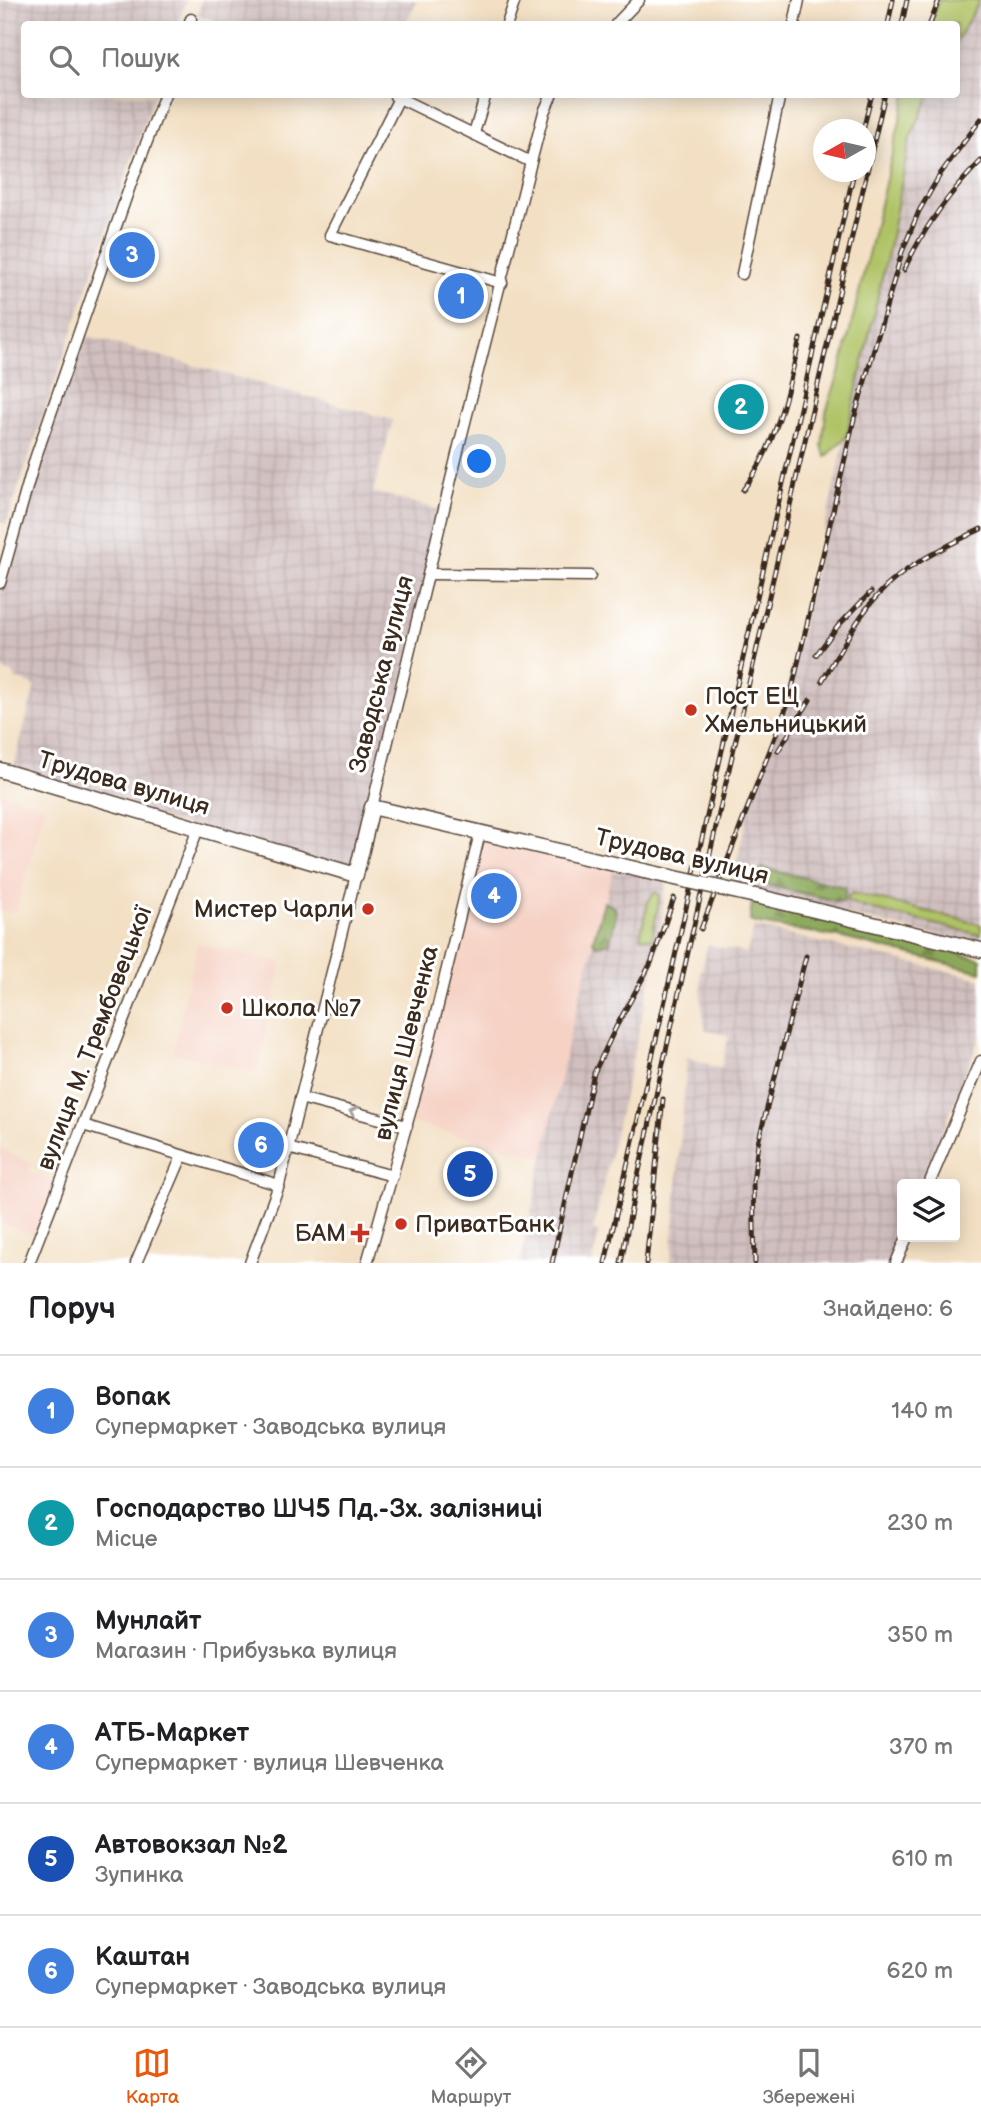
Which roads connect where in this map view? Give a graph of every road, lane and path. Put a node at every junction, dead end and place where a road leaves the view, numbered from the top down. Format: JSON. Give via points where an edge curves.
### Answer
{"nodes":[{"id":1,"x":515,"y":0,"type":"edge"},
{"id":2,"x":639,"y":0,"type":"edge"},
{"id":3,"x":799,"y":0,"type":"edge"},
{"id":4,"x":509,"y":21,"type":"edge"},
{"id":5,"x":619,"y":21,"type":"edge"},
{"id":6,"x":795,"y":21,"type":"edge"},
{"id":7,"x":163,"y":98,"type":"edge"},
{"id":8,"x":395,"y":98,"type":"edge"},
{"id":9,"x":400,"y":98,"type":"edge"},
{"id":10,"x":485,"y":98,"type":"edge"},
{"id":11,"x":550,"y":98,"type":"edge"},
{"id":12,"x":779,"y":98,"type":"edge"},
{"id":13,"x":474,"y":133,"type":"junction"},
{"id":14,"x":531,"y":162,"type":"junction"},
{"id":15,"x":741,"y":274,"type":"dead end"},
{"id":16,"x":502,"y":283,"type":"junction"},
{"id":17,"x":429,"y":574,"type":"junction"},
{"id":18,"x":590,"y":576,"type":"dead end"},
{"id":19,"x":0,"y":583,"type":"edge"},
{"id":20,"x":0,"y":770,"type":"edge"},
{"id":21,"x":372,"y":807,"type":"junction"},
{"id":22,"x":198,"y":829,"type":"junction"},
{"id":23,"x":480,"y":832,"type":"junction"},
{"id":24,"x":356,"y":876,"type":"junction"},
{"id":25,"x":981,"y":950,"type":"edge"},
{"id":26,"x":981,"y":1061,"type":"edge"},
{"id":27,"x":300,"y":1098,"type":"junction"},
{"id":28,"x":83,"y":1125,"type":"junction"},
{"id":29,"x":407,"y":1126,"type":"junction"},
{"id":30,"x":288,"y":1148,"type":"junction"},
{"id":31,"x":182,"y":1156,"type":"junction"},
{"id":32,"x":393,"y":1175,"type":"junction"},
{"id":33,"x":931,"y":1179,"type":"edge"},
{"id":34,"x":279,"y":1185,"type":"junction"},
{"id":35,"x":905,"y":1242,"type":"edge"},
{"id":36,"x":29,"y":1263,"type":"edge"},
{"id":37,"x":136,"y":1263,"type":"edge"},
{"id":38,"x":250,"y":1263,"type":"edge"},
{"id":39,"x":367,"y":1263,"type":"edge"},
{"id":40,"x":896,"y":1263,"type":"edge"}],
"edges":[{"from":1,"to":4,"type":"street"},
{"from":2,"to":5,"type":"street"},
{"from":3,"to":6,"type":"street"},
{"from":7,"to":19,"type":"street","via":[[35,459]]},
{"from":8,"to":16,"type":"street","via":[[330,234]]},
{"from":9,"to":13,"type":"street"},
{"from":10,"to":13,"type":"street"},
{"from":11,"to":14,"type":"street","name":"Заводська вулиця"},
{"from":12,"to":15,"type":"street"},
{"from":13,"to":14,"type":"street"},
{"from":14,"to":16,"type":"street","name":"Заводська вулиця"},
{"from":16,"to":17,"type":"street","name":"Заводська вулиця"},
{"from":17,"to":18,"type":"street"},
{"from":17,"to":21,"type":"street","name":"Заводська вулиця"},
{"from":20,"to":22,"type":"main road","name":"Трудова вулиця"},
{"from":21,"to":23,"type":"main road","name":"Трудова вулиця"},
{"from":21,"to":24,"type":"main road","name":"Заводська вулиця"},
{"from":22,"to":24,"type":"main road","name":"Трудова вулиця"},
{"from":22,"to":28,"type":"street","name":"вулиця М. Трембовецької"},
{"from":23,"to":25,"type":"main road","name":"Трудова вулиця","bridge":true},
{"from":23,"to":29,"type":"street","name":"вулиця Шевченка"},
{"from":24,"to":27,"type":"street","name":"Заводська вулиця"},
{"from":26,"to":33,"type":"street"},
{"from":29,"to":27,"type":"street","one_way":true},
{"from":27,"to":30,"type":"street","name":"Заводська вулиця"},
{"from":28,"to":31,"type":"street"},
{"from":28,"to":36,"type":"street","name":"вулиця М. Трембовецької"},
{"from":29,"to":32,"type":"street","name":"вулиця Шевченка"},
{"from":30,"to":32,"type":"street"},
{"from":30,"to":34,"type":"street","name":"Заводська вулиця"},
{"from":31,"to":34,"type":"street"},
{"from":31,"to":37,"type":"street"},
{"from":32,"to":39,"type":"street","name":"вулиця Шевченка"},
{"from":34,"to":38,"type":"street","name":"Заводська вулиця"},
{"from":35,"to":40,"type":"street"}]}
